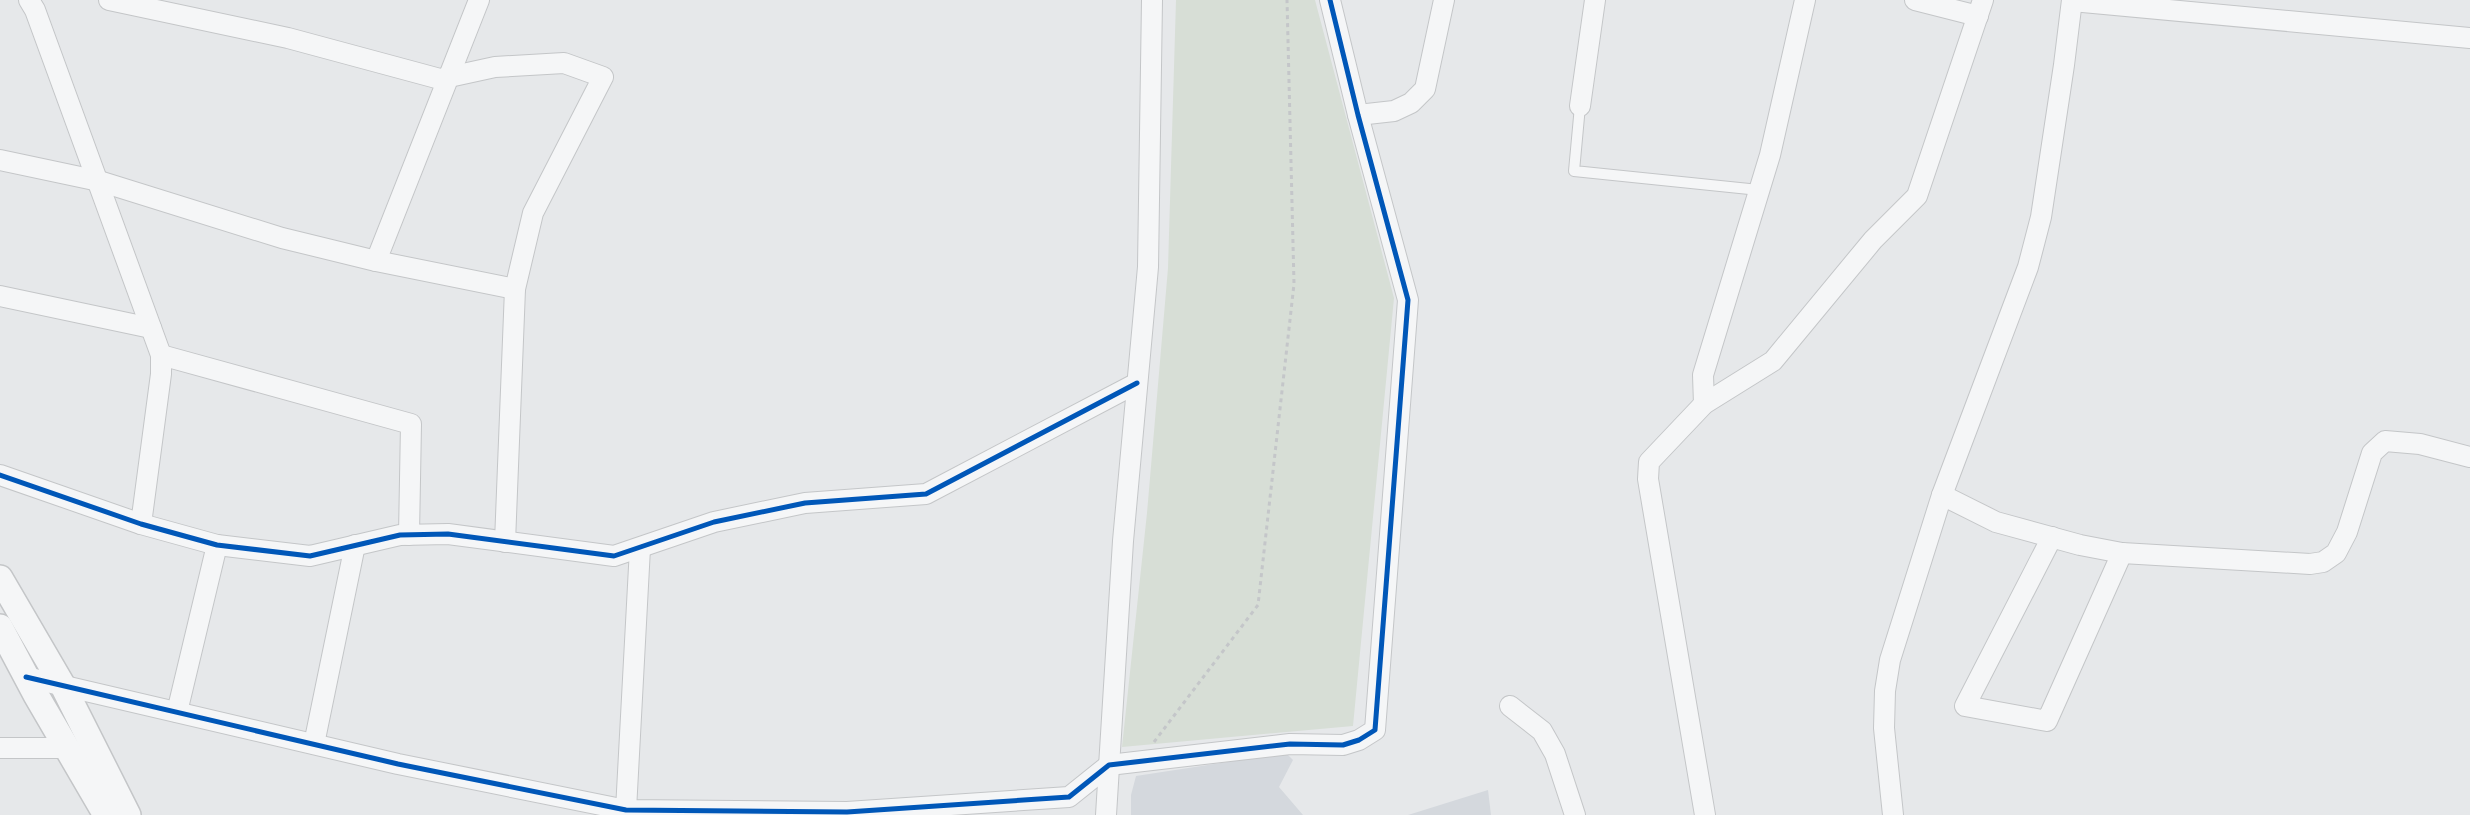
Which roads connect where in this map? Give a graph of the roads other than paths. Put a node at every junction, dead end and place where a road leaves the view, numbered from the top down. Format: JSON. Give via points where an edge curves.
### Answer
{"nodes":[{"id":1,"x":109,"y":0,"type":"edge"},
{"id":2,"x":479,"y":0,"type":"edge"},
{"id":3,"x":1152,"y":0,"type":"edge"},
{"id":4,"x":1330,"y":0,"type":"edge"},
{"id":5,"x":1444,"y":0,"type":"edge"},
{"id":6,"x":1596,"y":0,"type":"edge"},
{"id":7,"x":1804,"y":0,"type":"edge"},
{"id":8,"x":1915,"y":0,"type":"edge"},
{"id":9,"x":2072,"y":0,"type":"edge"},
{"id":10,"x":38,"y":4,"type":"edge"},
{"id":11,"x":1981,"y":8,"type":"edge"},
{"id":12,"x":2470,"y":38,"type":"edge"},
{"id":13,"x":448,"y":77,"type":"junction"},
{"id":14,"x":1580,"y":106,"type":"joint"},
{"id":15,"x":1358,"y":115,"type":"junction"},
{"id":16,"x":0,"y":160,"type":"edge"},
{"id":17,"x":99,"y":181,"type":"junction"},
{"id":18,"x":1759,"y":190,"type":"junction"},
{"id":19,"x":376,"y":261,"type":"junction"},
{"id":20,"x":515,"y":289,"type":"junction"},
{"id":21,"x":0,"y":296,"type":"edge"},
{"id":22,"x":151,"y":328,"type":"junction"},
{"id":23,"x":160,"y":355,"type":"junction"},
{"id":24,"x":1138,"y":383,"type":"junction"},
{"id":25,"x":1704,"y":404,"type":"junction"},
{"id":26,"x":2470,"y":457,"type":"edge"},
{"id":27,"x":0,"y":475,"type":"edge"},
{"id":28,"x":1942,"y":495,"type":"junction"},
{"id":29,"x":141,"y":524,"type":"junction"},
{"id":30,"x":409,"y":535,"type":"junction"},
{"id":31,"x":2052,"y":537,"type":"junction"},
{"id":32,"x":505,"y":542,"type":"junction"},
{"id":33,"x":217,"y":544,"type":"junction"},
{"id":34,"x":355,"y":545,"type":"junction"},
{"id":35,"x":640,"y":548,"type":"junction"},
{"id":36,"x":2122,"y":553,"type":"junction"},
{"id":37,"x":0,"y":578,"type":"edge"},
{"id":38,"x":0,"y":627,"type":"edge"},
{"id":39,"x":26,"y":677,"type":"junction"},
{"id":40,"x":63,"y":686,"type":"junction"},
{"id":41,"x":1510,"y":706,"type":"dead end"},
{"id":42,"x":177,"y":712,"type":"junction"},
{"id":43,"x":314,"y":744,"type":"junction"},
{"id":44,"x":0,"y":748,"type":"edge"},
{"id":45,"x":68,"y":748,"type":"junction"},
{"id":46,"x":1109,"y":765,"type":"junction"},
{"id":47,"x":626,"y":810,"type":"junction"},
{"id":48,"x":106,"y":815,"type":"edge"},
{"id":49,"x":128,"y":815,"type":"edge"},
{"id":50,"x":1106,"y":815,"type":"edge"},
{"id":51,"x":1575,"y":815,"type":"edge"},
{"id":52,"x":1705,"y":815,"type":"edge"},
{"id":53,"x":1893,"y":815,"type":"edge"}],
"edges":[{"from":1,"to":13,"type":"street","via":[[288,38],[440,78]]},
{"from":2,"to":13,"type":"street"},
{"from":3,"to":24,"type":"street","via":[[1148,267]]},
{"from":4,"to":15,"type":"street"},
{"from":5,"to":15,"type":"street","via":[[1425,89],[1411,103],[1394,111]]},
{"from":6,"to":14,"type":"street"},
{"from":7,"to":18,"type":"street","via":[[1770,155]]},
{"from":8,"to":11,"type":"street"},
{"from":9,"to":12,"type":"street"},
{"from":9,"to":28,"type":"street","via":[[2041,217],[2028,267]]},
{"from":10,"to":17,"type":"street"},
{"from":11,"to":25,"type":"street","via":[[1916,196],[1873,240],[1773,361]]},
{"from":13,"to":19,"type":"street"},
{"from":13,"to":20,"type":"street","via":[[495,67],[564,63],[603,77],[533,213]]},
{"from":14,"to":18,"type":"lane","via":[[1574,171]]},
{"from":15,"to":46,"type":"street","via":[[1408,300],[1375,730],[1343,744],[1290,744]]},
{"from":16,"to":17,"type":"street"},
{"from":17,"to":19,"type":"street","via":[[282,238]]},
{"from":17,"to":22,"type":"street"},
{"from":18,"to":25,"type":"street","via":[[1703,375]]},
{"from":19,"to":20,"type":"street"},
{"from":20,"to":32,"type":"street"},
{"from":21,"to":22,"type":"street"},
{"from":22,"to":23,"type":"street"},
{"from":23,"to":29,"type":"street","via":[[161,374]]},
{"from":23,"to":30,"type":"street","via":[[411,424]]},
{"from":24,"to":35,"type":"street","via":[[926,494],[805,504],[714,522]]},
{"from":24,"to":46,"type":"street","via":[[1123,541]]},
{"from":25,"to":52,"type":"street","via":[[1648,462],[1648,479]]},
{"from":26,"to":36,"type":"street","via":[[2420,444],[2385,441],[2372,453],[2347,532],[2336,553],[2323,562],[2310,564]]},
{"from":27,"to":29,"type":"street"},
{"from":28,"to":31,"type":"street","via":[[1996,522]]},
{"from":28,"to":53,"type":"street","via":[[1890,660],[1885,691],[1884,728]]},
{"from":29,"to":33,"type":"street"},
{"from":30,"to":32,"type":"street","via":[[448,534]]},
{"from":30,"to":34,"type":"street"},
{"from":31,"to":36,"type":"street"},
{"from":31,"to":36,"type":"street","via":[[1965,706],[2047,721]]},
{"from":32,"to":35,"type":"street","via":[[614,556]]},
{"from":33,"to":34,"type":"street","via":[[310,556]]},
{"from":33,"to":42,"type":"street"},
{"from":34,"to":43,"type":"street"},
{"from":35,"to":47,"type":"street"},
{"from":37,"to":40,"type":"street"},
{"from":38,"to":39,"type":"street"},
{"from":39,"to":40,"type":"street"},
{"from":39,"to":45,"type":"street"},
{"from":40,"to":42,"type":"street"},
{"from":40,"to":49,"type":"street"},
{"from":41,"to":51,"type":"street","via":[[1542,731],[1555,754]]},
{"from":42,"to":43,"type":"street"},
{"from":43,"to":47,"type":"street"},
{"from":44,"to":45,"type":"street"},
{"from":45,"to":48,"type":"street"},
{"from":46,"to":47,"type":"street","via":[[1069,797],[848,812]]},
{"from":46,"to":50,"type":"street"}]}
